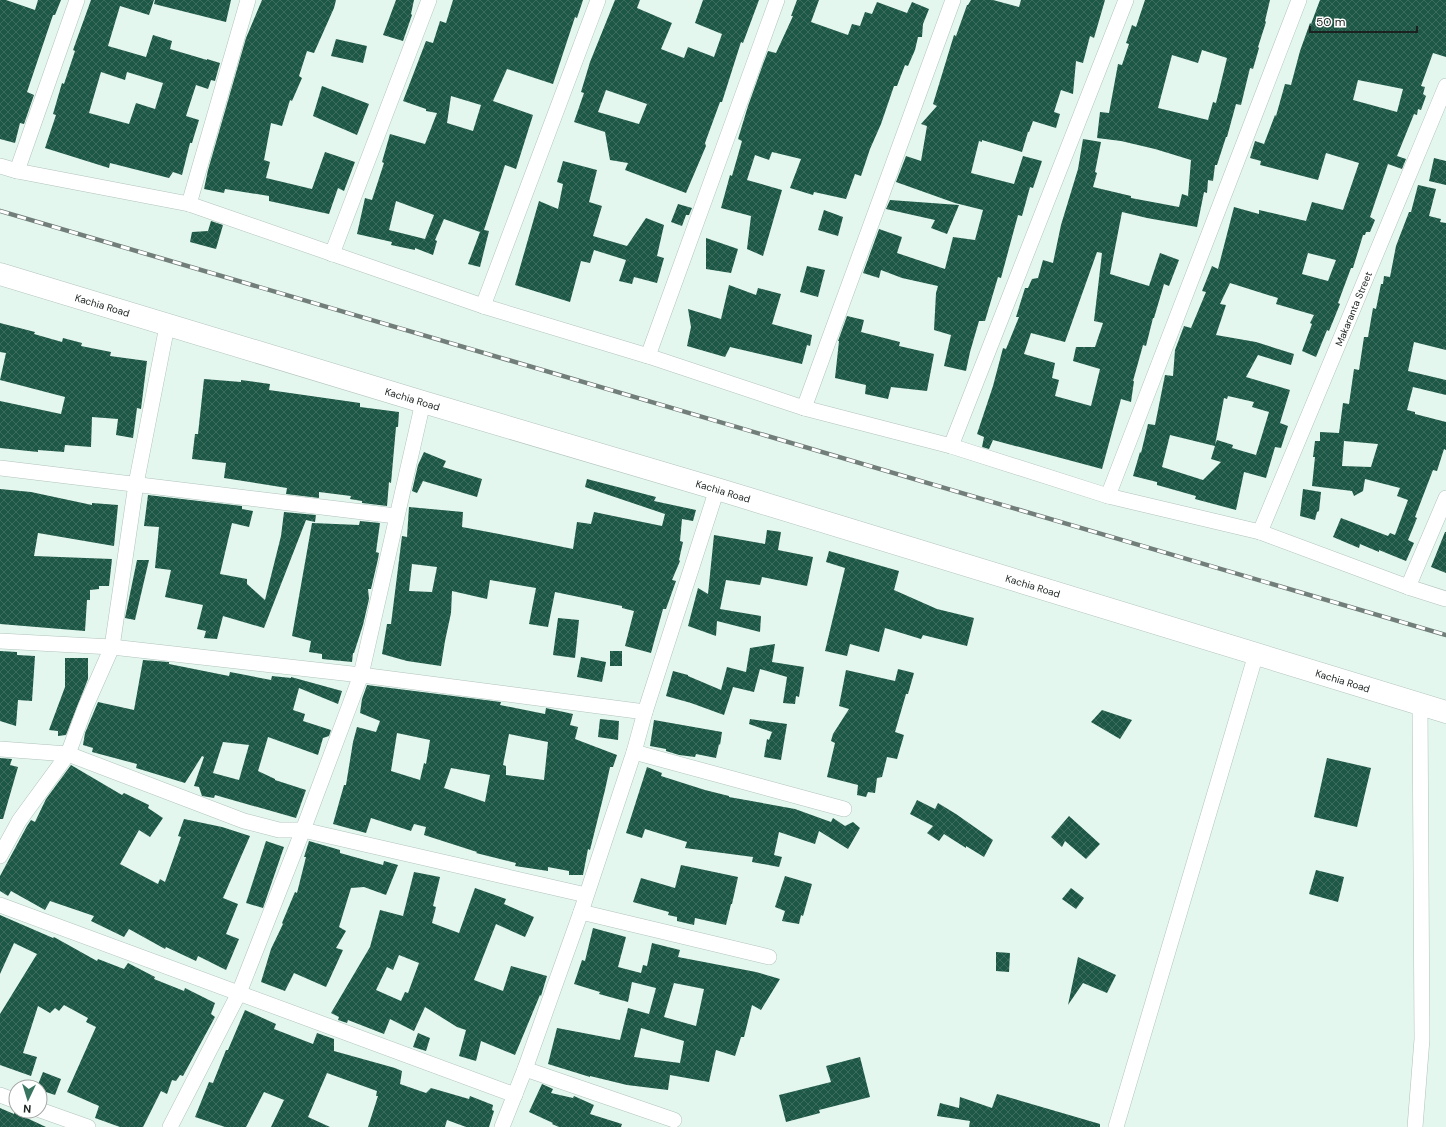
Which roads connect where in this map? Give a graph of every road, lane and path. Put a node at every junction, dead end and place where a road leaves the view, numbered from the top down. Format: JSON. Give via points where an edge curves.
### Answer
{"nodes":[{"id":1,"x":77,"y":0,"type":"edge"},
{"id":2,"x":248,"y":0,"type":"edge"},
{"id":3,"x":428,"y":0,"type":"edge"},
{"id":4,"x":598,"y":0,"type":"edge"},
{"id":5,"x":776,"y":0,"type":"edge"},
{"id":6,"x":953,"y":0,"type":"edge"},
{"id":7,"x":1126,"y":0,"type":"edge"},
{"id":8,"x":1299,"y":0,"type":"edge"},
{"id":9,"x":1446,"y":86,"type":"edge"},
{"id":10,"x":0,"y":166,"type":"edge"},
{"id":11,"x":17,"y":171,"type":"junction"},
{"id":12,"x":189,"y":204,"type":"junction"},
{"id":13,"x":332,"y":254,"type":"junction"},
{"id":14,"x":0,"y":274,"type":"edge"},
{"id":15,"x":483,"y":306,"type":"junction"},
{"id":16,"x":167,"y":326,"type":"junction"},
{"id":17,"x":648,"y":356,"type":"junction"},
{"id":18,"x":423,"y":402,"type":"junction"},
{"id":19,"x":804,"y":408,"type":"junction"},
{"id":20,"x":951,"y":446,"type":"junction"},
{"id":21,"x":0,"y":468,"type":"edge"},
{"id":22,"x":136,"y":484,"type":"junction"},
{"id":23,"x":717,"y":489,"type":"junction"},
{"id":24,"x":1108,"y":496,"type":"junction"},
{"id":25,"x":1446,"y":498,"type":"edge"},
{"id":26,"x":396,"y":516,"type":"junction"},
{"id":27,"x":1260,"y":532,"type":"junction"},
{"id":28,"x":1408,"y":587,"type":"junction"},
{"id":29,"x":1446,"y":599,"type":"edge"},
{"id":30,"x":0,"y":641,"type":"edge"},
{"id":31,"x":112,"y":647,"type":"junction"},
{"id":32,"x":1256,"y":654,"type":"junction"},
{"id":33,"x":361,"y":675,"type":"junction"},
{"id":34,"x":1420,"y":704,"type":"junction"},
{"id":35,"x":645,"y":712,"type":"junction"},
{"id":36,"x":1446,"y":712,"type":"edge"},
{"id":37,"x":0,"y":749,"type":"edge"},
{"id":38,"x":634,"y":752,"type":"junction"},
{"id":39,"x":68,"y":754,"type":"junction"},
{"id":40,"x":844,"y":809,"type":"dead end"},
{"id":41,"x":303,"y":830,"type":"junction"},
{"id":42,"x":0,"y":856,"type":"edge"},
{"id":43,"x":586,"y":895,"type":"junction"},
{"id":44,"x":0,"y":905,"type":"edge"},
{"id":45,"x":581,"y":912,"type":"junction"},
{"id":46,"x":769,"y":957,"type":"dead end"},
{"id":47,"x":239,"y":993,"type":"junction"},
{"id":48,"x":525,"y":1069,"type":"junction"},
{"id":49,"x":515,"y":1095,"type":"junction"},
{"id":50,"x":48,"y":1113,"type":"edge"},
{"id":51,"x":674,"y":1120,"type":"dead end"},
{"id":52,"x":88,"y":1127,"type":"edge"},
{"id":53,"x":170,"y":1127,"type":"edge"},
{"id":54,"x":502,"y":1127,"type":"edge"},
{"id":55,"x":1116,"y":1127,"type":"edge"},
{"id":56,"x":1415,"y":1127,"type":"edge"}],
"edges":[{"from":1,"to":11,"type":"street"},
{"from":2,"to":12,"type":"street"},
{"from":3,"to":13,"type":"street"},
{"from":4,"to":15,"type":"street"},
{"from":5,"to":17,"type":"street"},
{"from":6,"to":19,"type":"street"},
{"from":7,"to":20,"type":"street"},
{"from":8,"to":24,"type":"street"},
{"from":9,"to":27,"type":"street","name":"Makaranta Street"},
{"from":10,"to":11,"type":"street"},
{"from":11,"to":12,"type":"street"},
{"from":12,"to":13,"type":"street"},
{"from":13,"to":15,"type":"street"},
{"from":14,"to":16,"type":"main road","name":"Kachia Road"},
{"from":15,"to":17,"type":"street"},
{"from":16,"to":18,"type":"main road","name":"Kachia Road"},
{"from":16,"to":22,"type":"street"},
{"from":17,"to":19,"type":"street"},
{"from":18,"to":23,"type":"main road","name":"Kachia Road"},
{"from":18,"to":26,"type":"street"},
{"from":19,"to":20,"type":"street"},
{"from":20,"to":24,"type":"street"},
{"from":21,"to":22,"type":"street"},
{"from":22,"to":26,"type":"street"},
{"from":22,"to":31,"type":"street"},
{"from":23,"to":32,"type":"main road","name":"Kachia Road"},
{"from":23,"to":35,"type":"street"},
{"from":24,"to":27,"type":"street"},
{"from":25,"to":28,"type":"street"},
{"from":26,"to":33,"type":"street"},
{"from":27,"to":28,"type":"street"},
{"from":28,"to":29,"type":"street"},
{"from":30,"to":31,"type":"street"},
{"from":31,"to":33,"type":"street"},
{"from":31,"to":39,"type":"street"},
{"from":32,"to":34,"type":"main road","name":"Kachia Road"},
{"from":32,"to":55,"type":"street"},
{"from":33,"to":35,"type":"street"},
{"from":33,"to":41,"type":"street"},
{"from":34,"to":36,"type":"main road","name":"Kachia Road"},
{"from":34,"to":56,"type":"street","via":[[1422,1039]]},
{"from":35,"to":38,"type":"street"},
{"from":37,"to":39,"type":"street"},
{"from":38,"to":40,"type":"street"},
{"from":38,"to":43,"type":"street"},
{"from":39,"to":41,"type":"street","via":[[244,821],[279,830]]},
{"from":39,"to":42,"type":"street","via":[[19,821]]},
{"from":41,"to":43,"type":"street"},
{"from":41,"to":47,"type":"street"},
{"from":43,"to":45,"type":"street"},
{"from":44,"to":47,"type":"street"},
{"from":45,"to":46,"type":"street"},
{"from":45,"to":48,"type":"street"},
{"from":47,"to":49,"type":"street"},
{"from":47,"to":53,"type":"street"},
{"from":48,"to":49,"type":"street"},
{"from":48,"to":51,"type":"street"},
{"from":49,"to":54,"type":"street"},
{"from":50,"to":52,"type":"street"}]}
